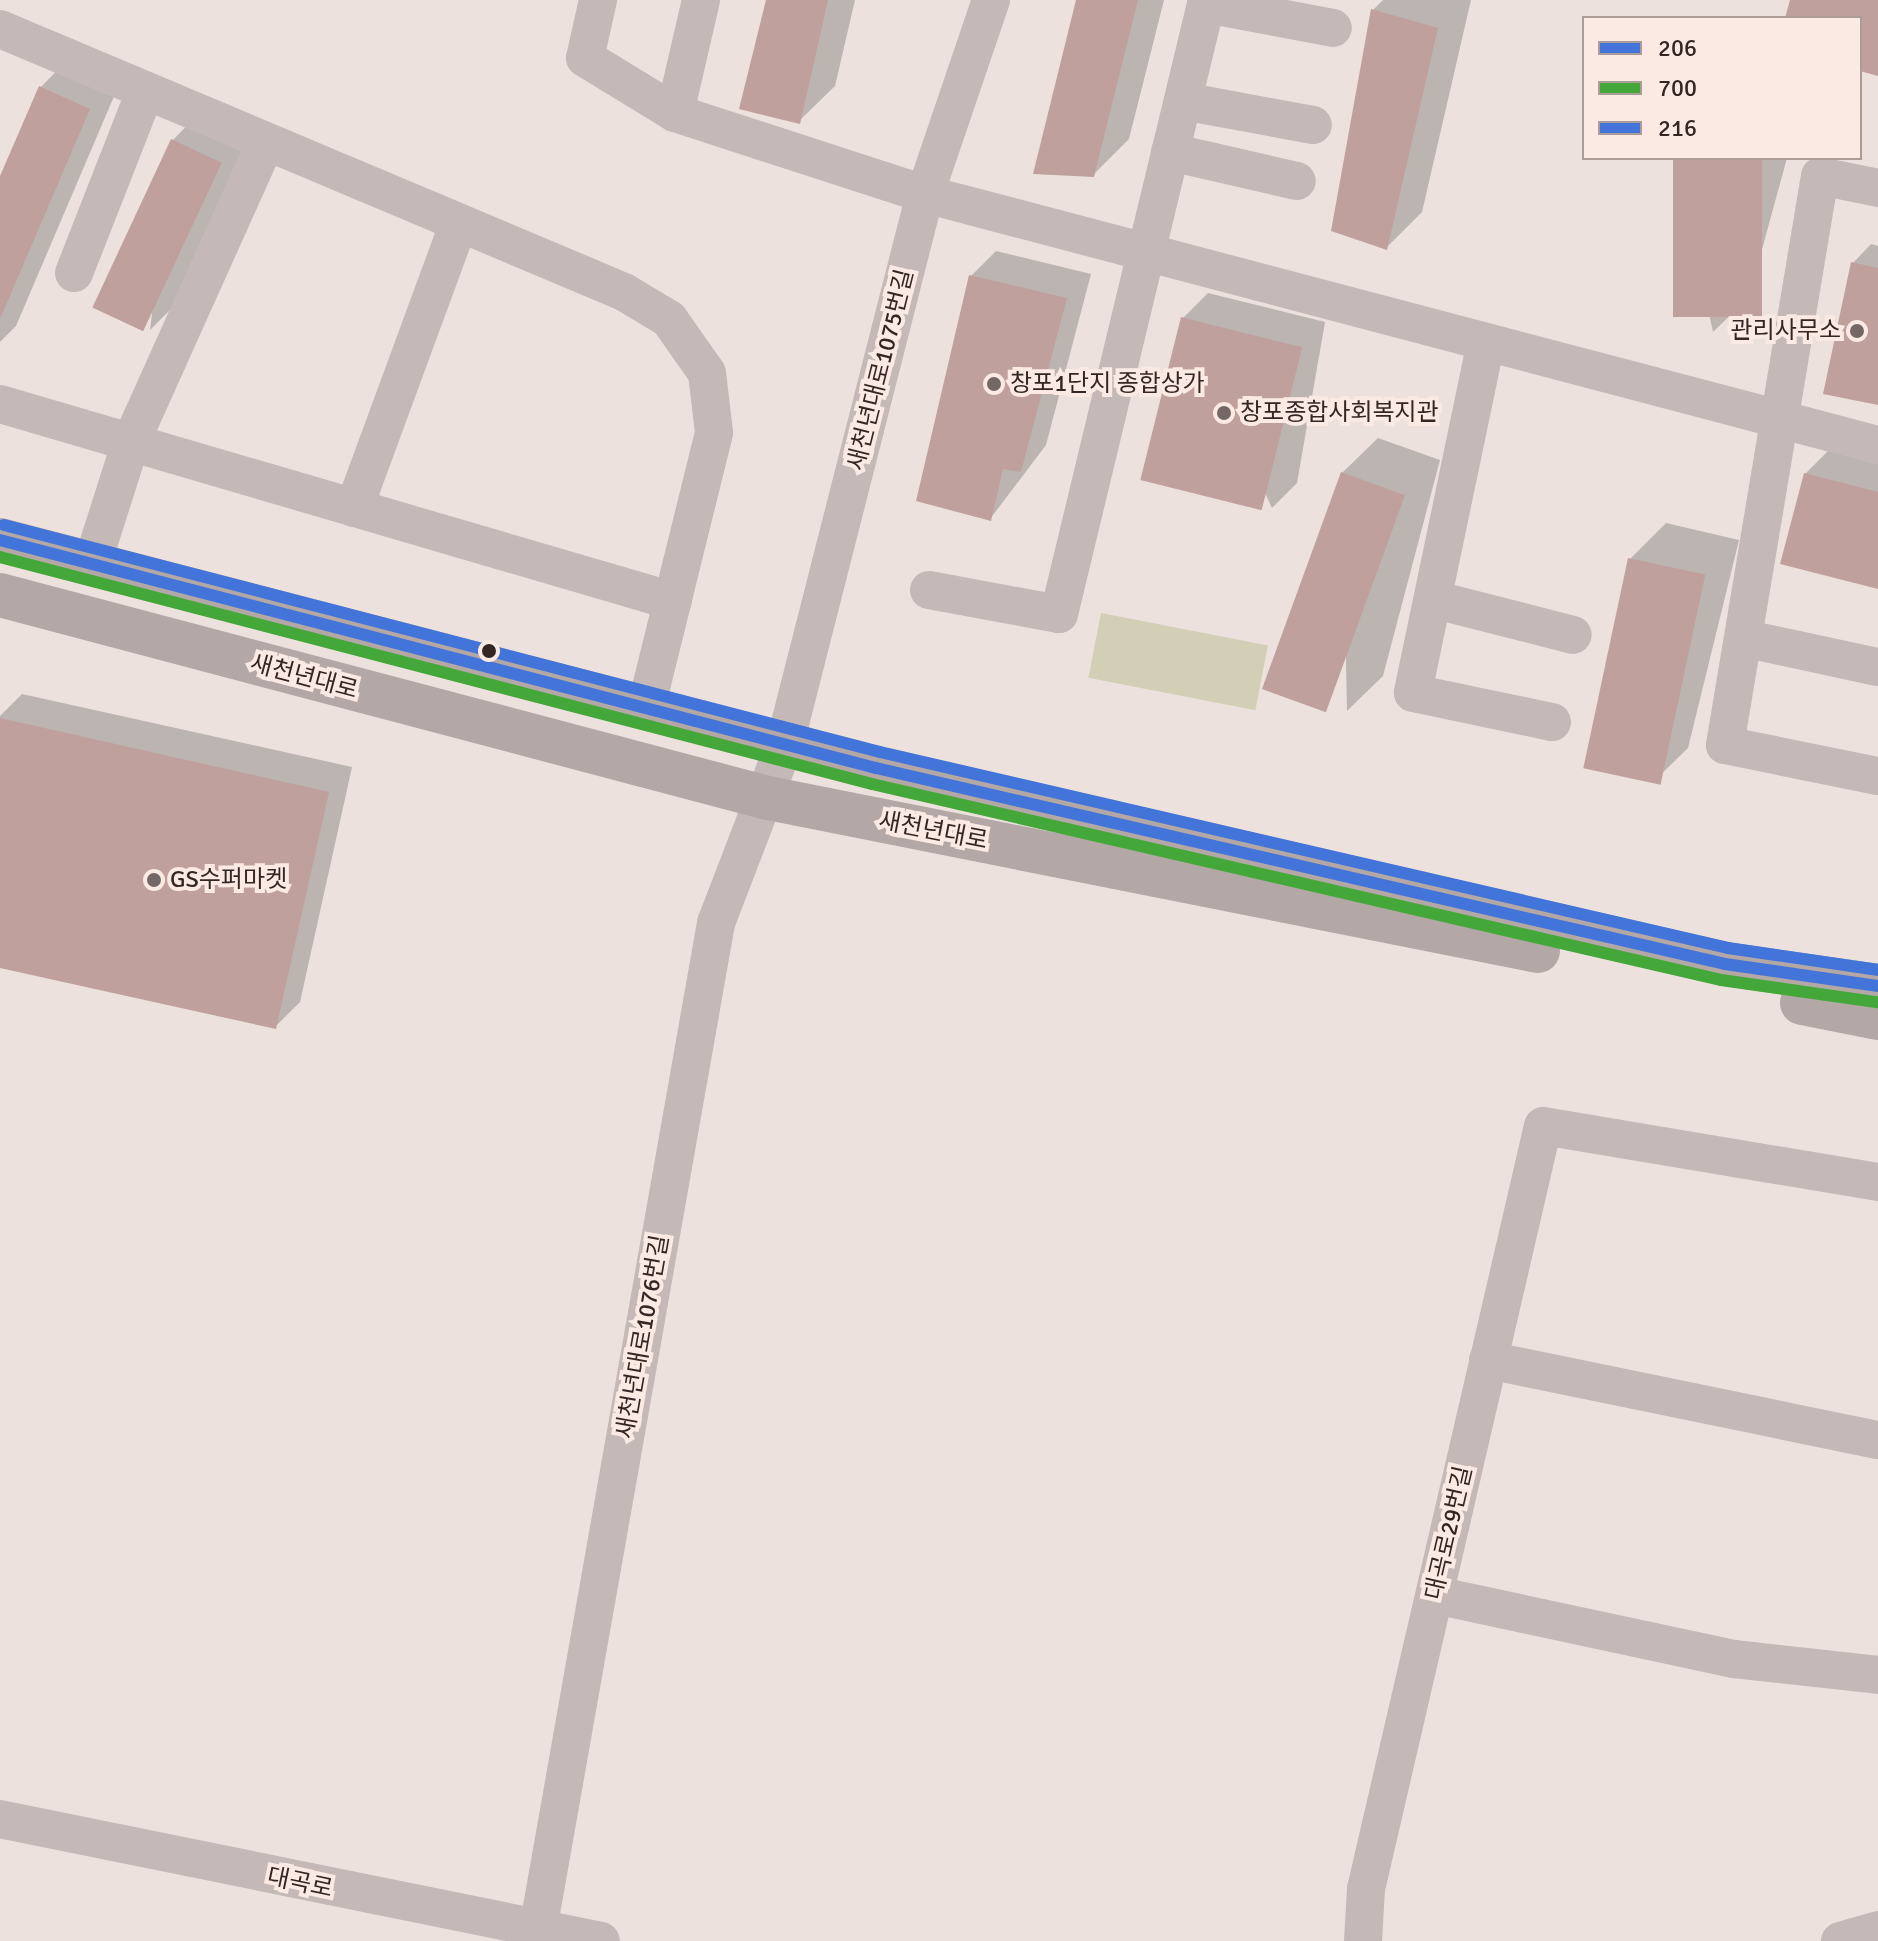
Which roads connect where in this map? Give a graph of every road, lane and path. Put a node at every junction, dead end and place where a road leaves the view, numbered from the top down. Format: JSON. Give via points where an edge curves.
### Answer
{"nodes":[{"id":1,"x":598,"y":0,"type":"edge"},
{"id":2,"x":701,"y":0,"type":"edge"},
{"id":3,"x":991,"y":0,"type":"edge"},
{"id":4,"x":1333,"y":28,"type":"dead end"},
{"id":5,"x":4,"y":42,"type":"edge"},
{"id":6,"x":145,"y":92,"type":"junction"},
{"id":7,"x":1183,"y":101,"type":"junction"},
{"id":8,"x":675,"y":113,"type":"junction"},
{"id":9,"x":1313,"y":125,"type":"dead end"},
{"id":10,"x":265,"y":144,"type":"junction"},
{"id":11,"x":1170,"y":152,"type":"junction"},
{"id":12,"x":1297,"y":181,"type":"dead end"},
{"id":13,"x":1878,"y":188,"type":"edge"},
{"id":14,"x":925,"y":194,"type":"junction"},
{"id":15,"x":457,"y":228,"type":"junction"},
{"id":16,"x":1147,"y":248,"type":"junction"},
{"id":17,"x":74,"y":273,"type":"dead end"},
{"id":18,"x":1485,"y":347,"type":"junction"},
{"id":19,"x":0,"y":404,"type":"edge"},
{"id":20,"x":1778,"y":424,"type":"junction"},
{"id":21,"x":131,"y":442,"type":"junction"},
{"id":22,"x":1878,"y":445,"type":"edge"},
{"id":23,"x":354,"y":508,"type":"junction"},
{"id":24,"x":0,"y":540,"type":"edge"},
{"id":25,"x":92,"y":564,"type":"junction"},
{"id":26,"x":929,"y":590,"type":"dead end"},
{"id":27,"x":0,"y":595,"type":"edge"},
{"id":28,"x":1436,"y":600,"type":"junction"},
{"id":29,"x":673,"y":601,"type":"junction"},
{"id":30,"x":1573,"y":635,"type":"dead end"},
{"id":31,"x":1747,"y":639,"type":"junction"},
{"id":32,"x":1878,"y":667,"type":"edge"},
{"id":33,"x":646,"y":707,"type":"junction"},
{"id":34,"x":1552,"y":722,"type":"dead end"},
{"id":35,"x":785,"y":743,"type":"junction"},
{"id":36,"x":1878,"y":776,"type":"edge"},
{"id":37,"x":768,"y":798,"type":"junction"},
{"id":38,"x":1878,"y":986,"type":"edge"},
{"id":39,"x":1878,"y":1018,"type":"edge"},
{"id":40,"x":1878,"y":1182,"type":"edge"},
{"id":41,"x":1488,"y":1360,"type":"junction"},
{"id":42,"x":1878,"y":1440,"type":"edge"},
{"id":43,"x":1435,"y":1595,"type":"junction"},
{"id":44,"x":1878,"y":1675,"type":"edge"},
{"id":45,"x":0,"y":1819,"type":"edge"},
{"id":46,"x":1878,"y":1930,"type":"edge"},
{"id":47,"x":537,"y":1937,"type":"edge"},
{"id":48,"x":601,"y":1941,"type":"edge"},
{"id":49,"x":1363,"y":1941,"type":"edge"},
{"id":50,"x":1840,"y":1941,"type":"edge"}],
"edges":[{"from":1,"to":8,"type":"street","via":[[585,58]]},
{"from":2,"to":8,"type":"street"},
{"from":3,"to":14,"type":"street","name":"새천년대로1075번길"},
{"from":4,"to":7,"type":"street","via":[[1206,4]]},
{"from":5,"to":6,"type":"street"},
{"from":6,"to":10,"type":"street"},
{"from":6,"to":17,"type":"street"},
{"from":7,"to":9,"type":"street"},
{"from":7,"to":11,"type":"street"},
{"from":8,"to":14,"type":"street"},
{"from":10,"to":15,"type":"street"},
{"from":10,"to":21,"type":"street"},
{"from":11,"to":12,"type":"street"},
{"from":11,"to":16,"type":"street"},
{"from":13,"to":20,"type":"street","via":[[1820,176]]},
{"from":14,"to":16,"type":"street"},
{"from":14,"to":35,"type":"street","name":"새천년대로1075번길"},
{"from":15,"to":23,"type":"street"},
{"from":15,"to":29,"type":"street","via":[[635,299],[669,319],[707,373],[714,433]]},
{"from":16,"to":18,"type":"street"},
{"from":16,"to":26,"type":"street","via":[[1059,614]]},
{"from":18,"to":20,"type":"street"},
{"from":18,"to":28,"type":"street"},
{"from":19,"to":21,"type":"street"},
{"from":20,"to":22,"type":"street"},
{"from":20,"to":31,"type":"street"},
{"from":21,"to":23,"type":"street"},
{"from":21,"to":25,"type":"street"},
{"from":23,"to":29,"type":"street"},
{"from":24,"to":25,"type":"main road","name":"새천년대로"},
{"from":25,"to":33,"type":"main road","name":"새천년대로"},
{"from":27,"to":37,"type":"main road","name":"새천년대로"},
{"from":28,"to":30,"type":"street"},
{"from":28,"to":34,"type":"street","via":[[1413,693]]},
{"from":29,"to":33,"type":"street"},
{"from":31,"to":32,"type":"street"},
{"from":31,"to":36,"type":"street","via":[[1725,745]]},
{"from":33,"to":35,"type":"main road","name":"새천년대로"},
{"from":35,"to":37,"type":"street","name":"새천년대로1076번길"},
{"from":35,"to":38,"type":"main road","name":"새천년대로","via":[[1725,964]]},
{"from":37,"to":39,"type":"main road","name":"새천년대로"},
{"from":37,"to":47,"type":"street","name":"새천년대로1076번길","via":[[716,923]]},
{"from":40,"to":41,"type":"street","name":"대곡로29번길","via":[[1543,1126]]},
{"from":41,"to":42,"type":"street"},
{"from":41,"to":43,"type":"street","name":"대곡로29번길"},
{"from":43,"to":44,"type":"street","via":[[1734,1659]]},
{"from":43,"to":49,"type":"street","name":"대곡로29번길","via":[[1366,1889]]},
{"from":45,"to":47,"type":"street","name":"대곡로"},
{"from":46,"to":50,"type":"street"},
{"from":47,"to":48,"type":"street","name":"대곡로"}]}
